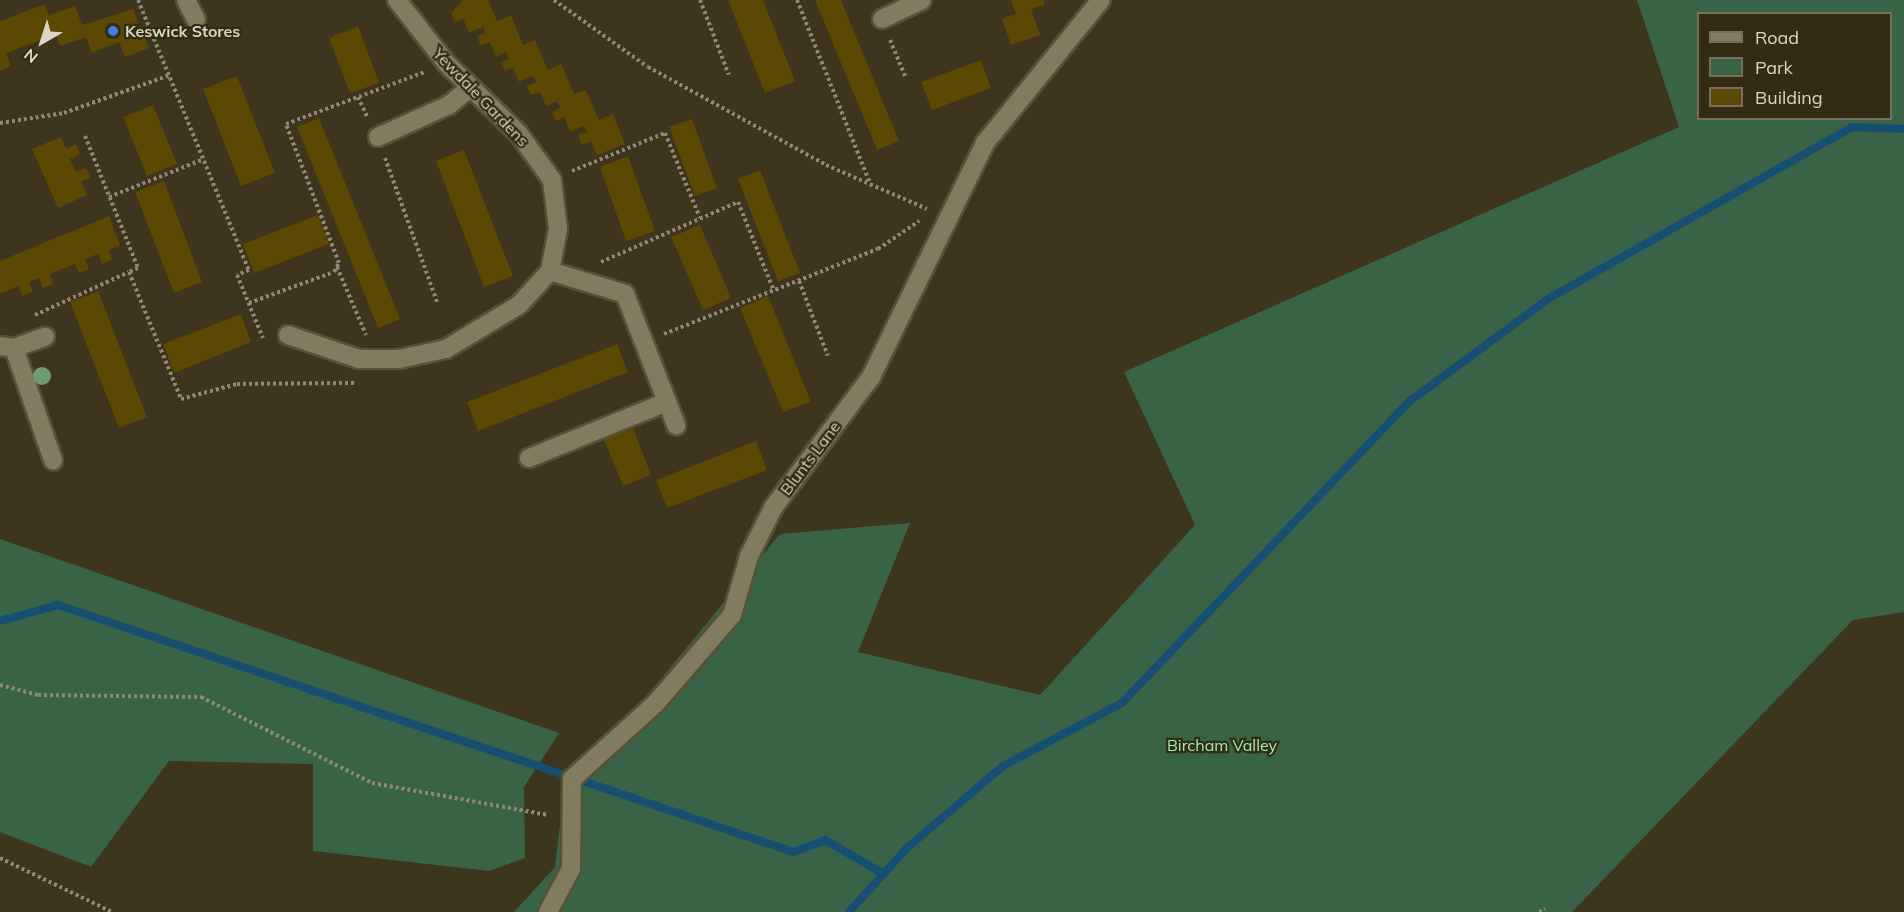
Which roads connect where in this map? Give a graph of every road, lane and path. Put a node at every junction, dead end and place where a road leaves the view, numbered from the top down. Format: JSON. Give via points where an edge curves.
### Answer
{"nodes":[{"id":1,"x":138,"y":0,"type":"edge"},
{"id":2,"x":186,"y":0,"type":"edge"},
{"id":3,"x":397,"y":0,"type":"edge"},
{"id":4,"x":554,"y":0,"type":"edge"},
{"id":5,"x":700,"y":0,"type":"edge"},
{"id":6,"x":797,"y":0,"type":"edge"},
{"id":7,"x":922,"y":0,"type":"edge"},
{"id":8,"x":1101,"y":0,"type":"edge"},
{"id":9,"x":882,"y":19,"type":"dead end"},
{"id":10,"x":196,"y":20,"type":"dead end"},
{"id":11,"x":447,"y":64,"type":"junction"},
{"id":12,"x":170,"y":75,"type":"junction"},
{"id":13,"x":729,"y":75,"type":"dead end"},
{"id":14,"x":471,"y":87,"type":"junction"},
{"id":15,"x":358,"y":98,"type":"junction"},
{"id":16,"x":0,"y":123,"type":"edge"},
{"id":17,"x":85,"y":136,"type":"dead end"},
{"id":18,"x":378,"y":137,"type":"junction"},
{"id":19,"x":204,"y":159,"type":"junction"},
{"id":20,"x":552,"y":180,"type":"junction"},
{"id":21,"x":870,"y":184,"type":"junction"},
{"id":22,"x":109,"y":197,"type":"junction"},
{"id":23,"x":700,"y":218,"type":"junction"},
{"id":24,"x":337,"y":267,"type":"junction"},
{"id":25,"x":550,"y":271,"type":"junction"},
{"id":26,"x":129,"y":272,"type":"junction"},
{"id":27,"x":573,"y":274,"type":"junction"},
{"id":28,"x":799,"y":281,"type":"junction"},
{"id":29,"x":774,"y":291,"type":"junction"},
{"id":30,"x":437,"y":302,"type":"dead end"},
{"id":31,"x":249,"y":303,"type":"junction"},
{"id":32,"x":34,"y":312,"type":"dead end"},
{"id":33,"x":288,"y":335,"type":"dead end"},
{"id":34,"x":45,"y":337,"type":"dead end"},
{"id":35,"x":644,"y":342,"type":"junction"},
{"id":36,"x":265,"y":344,"type":"dead end"},
{"id":37,"x":7,"y":347,"type":"edge"},
{"id":38,"x":828,"y":356,"type":"dead end"},
{"id":39,"x":376,"y":359,"type":"junction"},
{"id":40,"x":667,"y":402,"type":"junction"},
{"id":41,"x":676,"y":425,"type":"dead end"},
{"id":42,"x":529,"y":458,"type":"dead end"},
{"id":43,"x":53,"y":460,"type":"dead end"},
{"id":44,"x":0,"y":685,"type":"edge"},
{"id":45,"x":570,"y":819,"type":"junction"},
{"id":46,"x":0,"y":858,"type":"edge"},
{"id":47,"x":1545,"y":909,"type":"dead end"},
{"id":48,"x":112,"y":912,"type":"edge"},
{"id":49,"x":548,"y":912,"type":"edge"},
{"id":50,"x":1539,"y":912,"type":"edge"}],
"edges":[{"from":1,"to":12,"type":"path"},
{"from":2,"to":10,"type":"street"},
{"from":3,"to":11,"type":"street","name":"Yewdale Gardens"},
{"from":4,"to":21,"type":"path","via":[[648,67]]},
{"from":5,"to":13,"type":"path"},
{"from":6,"to":21,"type":"path"},
{"from":7,"to":9,"type":"street"},
{"from":8,"to":45,"type":"street","name":"Blunts Lane","via":[[985,142],[871,377],[773,508],[749,556],[732,615],[656,704],[572,779]]},
{"from":11,"to":14,"type":"street","name":"Yewdale Gardens"},
{"from":11,"to":15,"type":"path"},
{"from":12,"to":16,"type":"path","via":[[64,113]]},
{"from":12,"to":19,"type":"path"},
{"from":14,"to":18,"type":"street","via":[[449,105]]},
{"from":14,"to":20,"type":"street","name":"Yewdale Gardens","via":[[519,134]]},
{"from":15,"to":18,"type":"path"},
{"from":15,"to":24,"type":"path","via":[[286,124]]},
{"from":17,"to":22,"type":"path"},
{"from":18,"to":30,"type":"path"},
{"from":19,"to":22,"type":"path"},
{"from":19,"to":31,"type":"path","via":[[249,270],[237,275]]},
{"from":20,"to":23,"type":"path","via":[[665,133]]},
{"from":20,"to":25,"type":"street","name":"Yewdale Gardens","via":[[558,229]]},
{"from":21,"to":28,"type":"path","via":[[933,212],[878,249]]},
{"from":22,"to":26,"type":"path","via":[[138,268]]},
{"from":23,"to":27,"type":"path"},
{"from":23,"to":29,"type":"path","via":[[738,202]]},
{"from":24,"to":31,"type":"path","via":[[334,272]]},
{"from":24,"to":39,"type":"path"},
{"from":25,"to":27,"type":"street"},
{"from":25,"to":39,"type":"street","via":[[519,305],[483,331],[446,348]]},
{"from":26,"to":32,"type":"path"},
{"from":26,"to":39,"type":"path","via":[[181,399],[237,384],[380,383]]},
{"from":27,"to":35,"type":"street","via":[[625,294]]},
{"from":28,"to":29,"type":"path"},
{"from":28,"to":38,"type":"path"},
{"from":29,"to":35,"type":"path"},
{"from":31,"to":36,"type":"path"},
{"from":33,"to":39,"type":"street","via":[[359,359]]},
{"from":34,"to":37,"type":"street"},
{"from":35,"to":40,"type":"street"},
{"from":37,"to":43,"type":"street"},
{"from":40,"to":41,"type":"street"},
{"from":40,"to":42,"type":"street"},
{"from":44,"to":45,"type":"path","via":[[38,695],[201,697],[372,783]]},
{"from":45,"to":49,"type":"street","name":"Blunts Lane","via":[[571,869]]},
{"from":46,"to":48,"type":"path"},
{"from":47,"to":50,"type":"path"}]}
